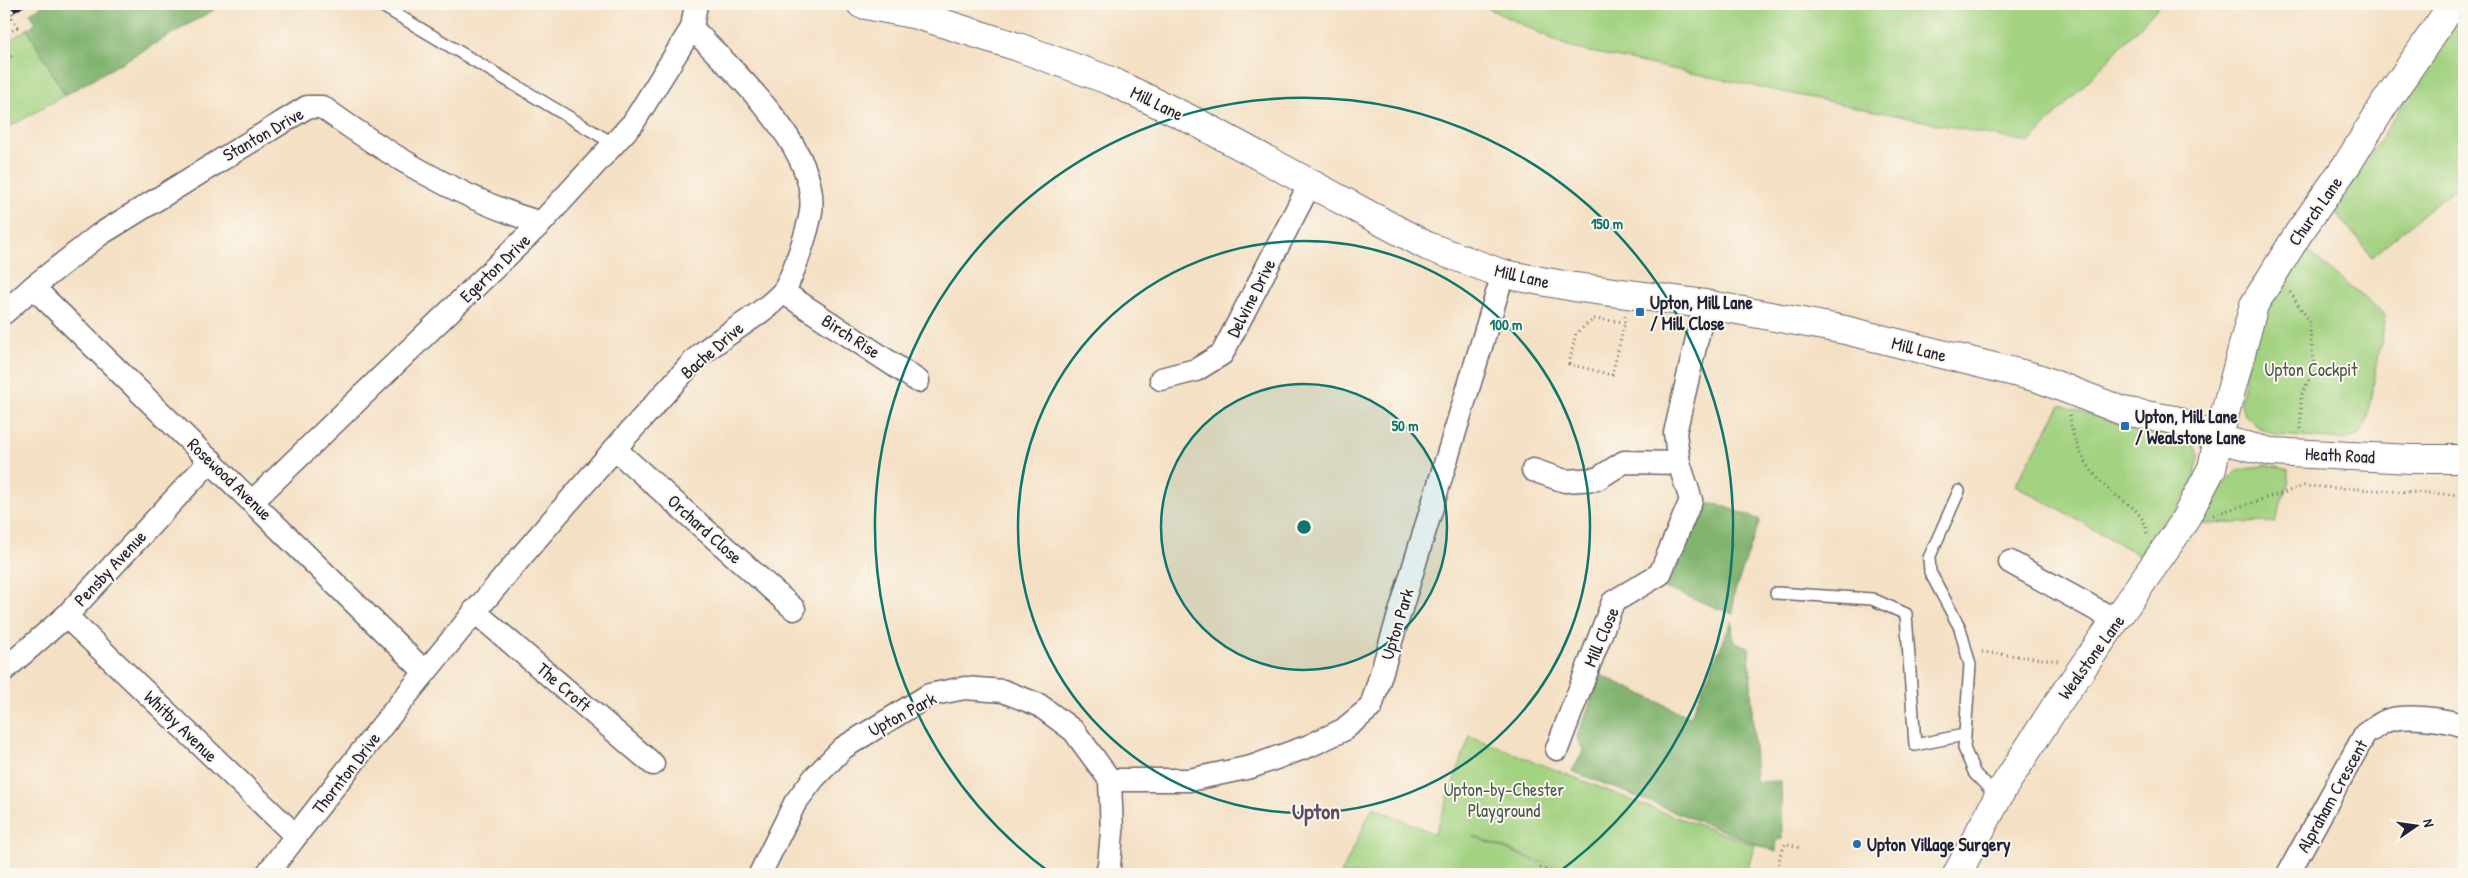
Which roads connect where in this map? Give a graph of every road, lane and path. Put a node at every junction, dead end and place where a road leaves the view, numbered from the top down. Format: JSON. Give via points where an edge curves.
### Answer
{"nodes":[{"id":1,"x":379,"y":4,"type":"edge"},
{"id":2,"x":696,"y":4,"type":"edge"},
{"id":3,"x":861,"y":4,"type":"edge"},
{"id":4,"x":2453,"y":4,"type":"edge"},
{"id":5,"x":4,"y":5,"type":"edge"},
{"id":6,"x":692,"y":28,"type":"junction"},
{"id":7,"x":4,"y":36,"type":"edge"},
{"id":8,"x":12,"y":56,"type":"dead end"},
{"id":9,"x":4,"y":64,"type":"edge"},
{"id":10,"x":614,"y":144,"type":"junction"},
{"id":11,"x":1311,"y":182,"type":"junction"},
{"id":12,"x":505,"y":212,"type":"junction"},
{"id":13,"x":541,"y":223,"type":"junction"},
{"id":14,"x":510,"y":253,"type":"junction"},
{"id":15,"x":2275,"y":270,"type":"junction"},
{"id":16,"x":1502,"y":274,"type":"junction"},
{"id":17,"x":33,"y":287,"type":"junction"},
{"id":18,"x":783,"y":292,"type":"junction"},
{"id":19,"x":1628,"y":292,"type":"junction"},
{"id":20,"x":1705,"y":304,"type":"junction"},
{"id":21,"x":4,"y":313,"type":"edge"},
{"id":22,"x":1625,"y":322,"type":"junction"},
{"id":23,"x":1161,"y":379,"type":"dead end"},
{"id":24,"x":918,"y":381,"type":"dead end"},
{"id":25,"x":2073,"y":392,"type":"junction"},
{"id":26,"x":2218,"y":439,"type":"junction"},
{"id":27,"x":616,"y":450,"type":"junction"},
{"id":28,"x":2301,"y":454,"type":"junction"},
{"id":29,"x":2464,"y":459,"type":"edge"},
{"id":30,"x":210,"y":460,"type":"junction"},
{"id":31,"x":1679,"y":463,"type":"junction"},
{"id":32,"x":1533,"y":470,"type":"dead end"},
{"id":33,"x":1959,"y":491,"type":"dead end"},
{"id":34,"x":2464,"y":495,"type":"edge"},
{"id":35,"x":253,"y":501,"type":"junction"},
{"id":36,"x":2182,"y":525,"type":"junction"},
{"id":37,"x":2010,"y":562,"type":"dead end"},
{"id":38,"x":2155,"y":565,"type":"junction"},
{"id":39,"x":1776,"y":593,"type":"dead end"},
{"id":40,"x":794,"y":609,"type":"dead end"},
{"id":41,"x":474,"y":610,"type":"junction"},
{"id":42,"x":66,"y":616,"type":"junction"},
{"id":43,"x":2117,"y":621,"type":"junction"},
{"id":44,"x":1977,"y":644,"type":"dead end"},
{"id":45,"x":2086,"y":664,"type":"junction"},
{"id":46,"x":4,"y":670,"type":"edge"},
{"id":47,"x":425,"y":672,"type":"junction"},
{"id":48,"x":2464,"y":726,"type":"edge"},
{"id":49,"x":1964,"y":735,"type":"junction"},
{"id":50,"x":1557,"y":749,"type":"dead end"},
{"id":51,"x":653,"y":764,"type":"dead end"},
{"id":52,"x":1110,"y":780,"type":"junction"},
{"id":53,"x":1998,"y":797,"type":"junction"},
{"id":54,"x":296,"y":836,"type":"junction"},
{"id":55,"x":1802,"y":850,"type":"dead end"},
{"id":56,"x":1540,"y":868,"type":"dead end"},
{"id":57,"x":2290,"y":871,"type":"edge"},
{"id":58,"x":267,"y":874,"type":"edge"},
{"id":59,"x":760,"y":874,"type":"edge"},
{"id":60,"x":1106,"y":874,"type":"edge"},
{"id":61,"x":1558,"y":874,"type":"edge"},
{"id":62,"x":1777,"y":874,"type":"edge"},
{"id":63,"x":1957,"y":874,"type":"edge"},
{"id":64,"x":2269,"y":874,"type":"edge"}],
"edges":[{"from":1,"to":10,"type":"lane"},
{"from":2,"to":6,"type":"street","name":"Egerton Drive"},
{"from":3,"to":11,"type":"street","name":"Mill Lane","via":[[917,15],[1111,81]]},
{"from":4,"to":15,"type":"street","name":"Church Lane"},
{"from":5,"to":7,"type":"path","bridge":true,"via":[[18,27]]},
{"from":6,"to":10,"type":"street","name":"Egerton Drive","via":[[633,123]]},
{"from":6,"to":18,"type":"street","via":[[771,113],[802,160],[810,186],[812,209],[807,232]]},
{"from":8,"to":9,"type":"path"},
{"from":10,"to":13,"type":"street","name":"Egerton Drive"},
{"from":11,"to":16,"type":"street","name":"Mill Lane","via":[[1428,246]]},
{"from":11,"to":23,"type":"street","name":"Delvine Drive","via":[[1222,354],[1196,370]]},
{"from":12,"to":13,"type":"street","name":"Stanton Drive"},
{"from":12,"to":14,"type":"street","via":[[510,223]]},
{"from":12,"to":17,"type":"street","name":"Stanton Drive","via":[[433,178],[322,107],[307,107],[99,235]]},
{"from":13,"to":14,"type":"street","name":"Egerton Drive"},
{"from":14,"to":35,"type":"street","name":"Egerton Drive"},
{"from":15,"to":26,"type":"street","name":"Church Lane","via":[[2254,305]]},
{"from":15,"to":28,"type":"path","via":[[2309,321],[2314,369],[2301,396]]},
{"from":16,"to":19,"type":"street","name":"Mill Lane","via":[[1574,287]]},
{"from":16,"to":52,"type":"street","name":"Upton Park","via":[[1372,707],[1343,730],[1251,767],[1188,780]]},
{"from":17,"to":21,"type":"street","name":"Stanton Drive"},
{"from":17,"to":30,"type":"street","name":"Rosewood Avenue"},
{"from":18,"to":24,"type":"street","name":"Birch Rise"},
{"from":18,"to":27,"type":"street","name":"Bache Drive","via":[[694,361]]},
{"from":19,"to":20,"type":"street","name":"Mill Lane"},
{"from":19,"to":22,"type":"path"},
{"from":20,"to":25,"type":"street","name":"Mill Lane","via":[[1845,330],[2038,378]]},
{"from":20,"to":31,"type":"street","name":"Mill Close","via":[[1675,433]]},
{"from":22,"to":22,"type":"path","via":[[1594,319],[1576,333],[1569,364],[1612,375]]},
{"from":25,"to":26,"type":"street","name":"Mill Lane","via":[[2123,411],[2175,420]]},
{"from":25,"to":38,"type":"path","via":[[2071,430],[2081,452],[2109,490],[2130,503],[2138,515],[2146,529],[2148,551]]},
{"from":26,"to":28,"type":"street","name":"Heath Road","via":[[2271,452]]},
{"from":26,"to":36,"type":"street","name":"Wealstone Lane","via":[[2212,468]]},
{"from":27,"to":40,"type":"street","name":"Orchard Close"},
{"from":27,"to":41,"type":"street","name":"Bache Drive"},
{"from":28,"to":29,"type":"street","name":"Heath Road"},
{"from":30,"to":35,"type":"street","name":"Rosewood Avenue"},
{"from":30,"to":42,"type":"street","name":"Pensby Avenue"},
{"from":31,"to":32,"type":"street","via":[[1624,462],[1597,479],[1565,481]]},
{"from":31,"to":50,"type":"street","name":"Mill Close","via":[[1691,500],[1660,574],[1614,602]]},
{"from":33,"to":49,"type":"lane","via":[[1929,558],[1930,572],[1960,628],[1970,665]]},
{"from":34,"to":36,"type":"path","via":[[2304,486]]},
{"from":35,"to":47,"type":"street","name":"Rosewood Avenue"},
{"from":36,"to":38,"type":"street","name":"Wealstone Lane"},
{"from":37,"to":43,"type":"street"},
{"from":38,"to":43,"type":"street","name":"Wealstone Lane"},
{"from":39,"to":49,"type":"lane","via":[[1872,598],[1906,614],[1915,745]]},
{"from":41,"to":47,"type":"street","name":"Bache Drive"},
{"from":41,"to":51,"type":"street","name":"The Croft"},
{"from":42,"to":46,"type":"street","name":"Pensby Avenue"},
{"from":42,"to":54,"type":"street","name":"Whitby Avenue"},
{"from":43,"to":45,"type":"street","name":"Wealstone Lane"},
{"from":44,"to":45,"type":"path","via":[[1980,652]]},
{"from":45,"to":53,"type":"street","name":"Wealstone Lane"},
{"from":47,"to":54,"type":"street","name":"Thornton Drive"},
{"from":48,"to":57,"type":"street","name":"Alpraham Crescent","via":[[2410,718],[2386,721],[2366,734]]},
{"from":49,"to":53,"type":"lane","via":[[1964,748],[1974,774]]},
{"from":52,"to":59,"type":"street","name":"Upton Park","via":[[1074,731],[1039,705],[1003,691],[965,688],[930,695],[843,748],[820,772],[795,803]]},
{"from":52,"to":60,"type":"street","via":[[1112,832]]},
{"from":53,"to":63,"type":"street","name":"Wealstone Lane"},
{"from":54,"to":58,"type":"street","name":"Thornton Drive"},
{"from":55,"to":62,"type":"path","via":[[1786,843],[1780,854]]},
{"from":56,"to":61,"type":"path"},
{"from":57,"to":64,"type":"street","name":"Alpraham Crescent"}]}
